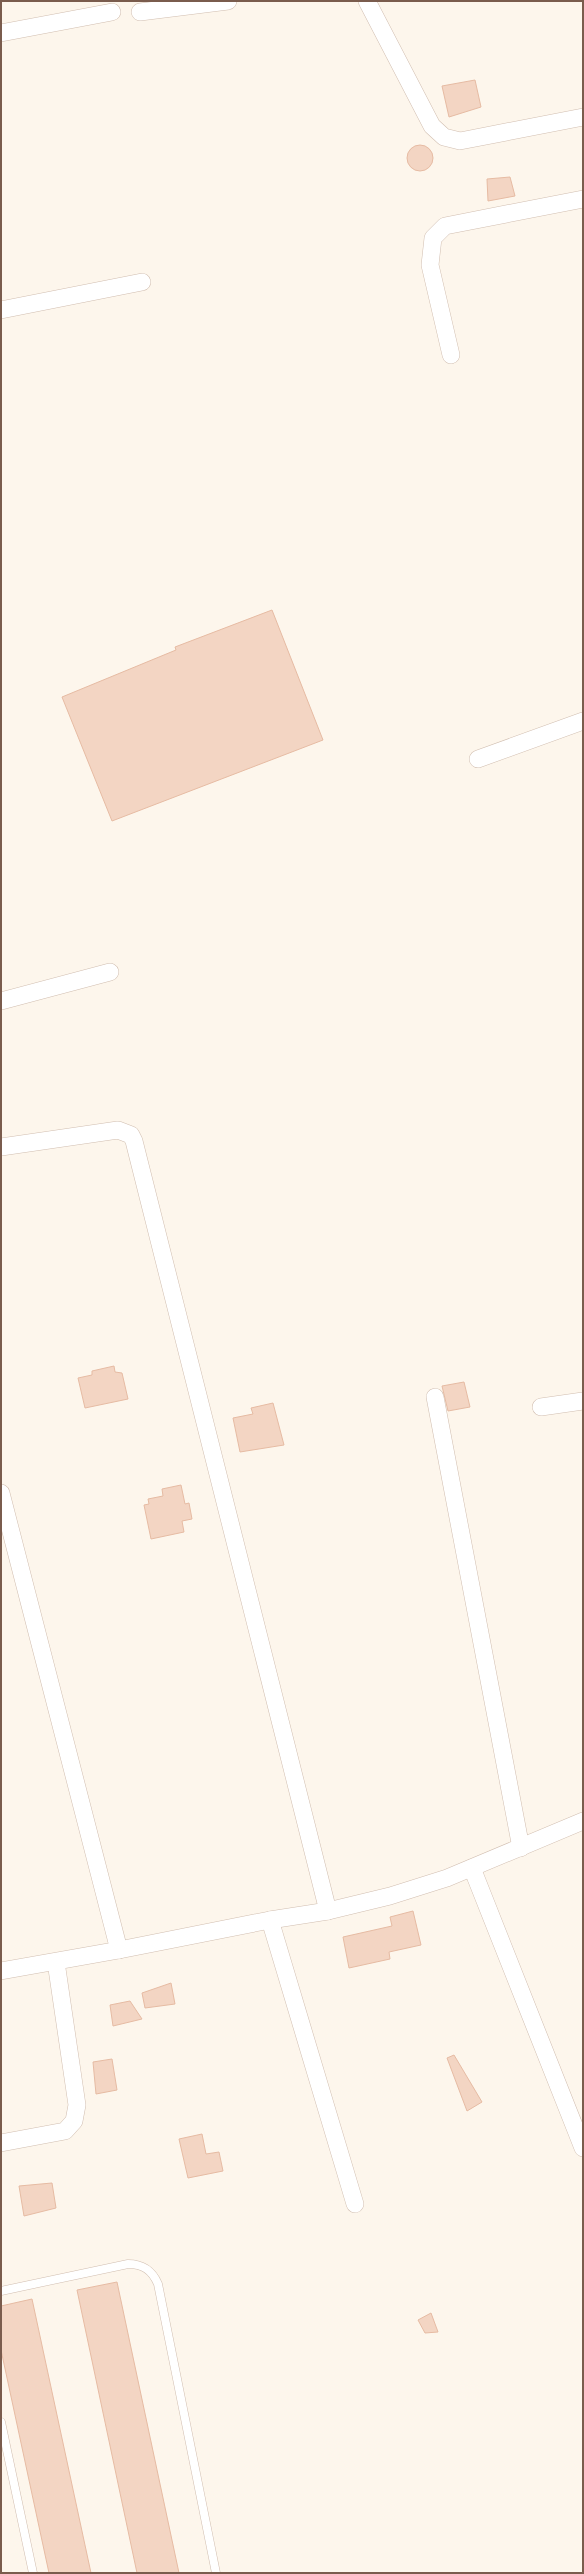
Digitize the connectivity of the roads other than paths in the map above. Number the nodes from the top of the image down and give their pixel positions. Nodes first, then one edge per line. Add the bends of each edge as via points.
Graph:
1 (228, 1) edge
2 (367, 1) edge
3 (112, 12) dead end
4 (140, 12) dead end
5 (1, 33) edge
6 (583, 117) edge
7 (583, 199) edge
8 (142, 282) dead end
9 (1, 310) edge
10 (451, 355) dead end
11 (583, 721) edge
12 (478, 759) dead end
13 (110, 972) dead end
14 (1, 1001) edge
15 (1, 1147) edge
16 (435, 1397) dead end
17 (583, 1401) edge
18 (541, 1407) dead end
19 (1, 1493) edge
20 (583, 1821) edge
21 (521, 1848) junction
22 (472, 1868) junction
23 (328, 1911) junction
24 (270, 1920) junction
25 (119, 1950) junction
26 (56, 1962) junction
27 (1, 1971) edge
28 (1, 2143) edge
29 (583, 2148) edge
30 (355, 2204) dead end
31 (1, 2291) edge
32 (1, 2422) edge
33 (33, 2573) edge
34 (216, 2573) edge

1 - 4 street
2 - 6 street via 432,126 444,137 464,140
3 - 5 street
7 - 10 street via 445,226 433,238 430,265
8 - 9 street
11 - 12 street
13 - 14 street
15 - 23 street via 118,1130 131,1135 134,1141
16 - 21 street
17 - 18 street
19 - 25 street
20 - 21 street
21 - 22 street
22 - 23 street via 390,1896
22 - 29 street
23 - 24 street
24 - 25 street
24 - 30 street
25 - 26 street
26 - 27 street
26 - 28 street via 77,2105 76,2115 65,2132
31 - 34 lane via 128,2264 140,2265 151,2272 158,2284
32 - 33 lane

